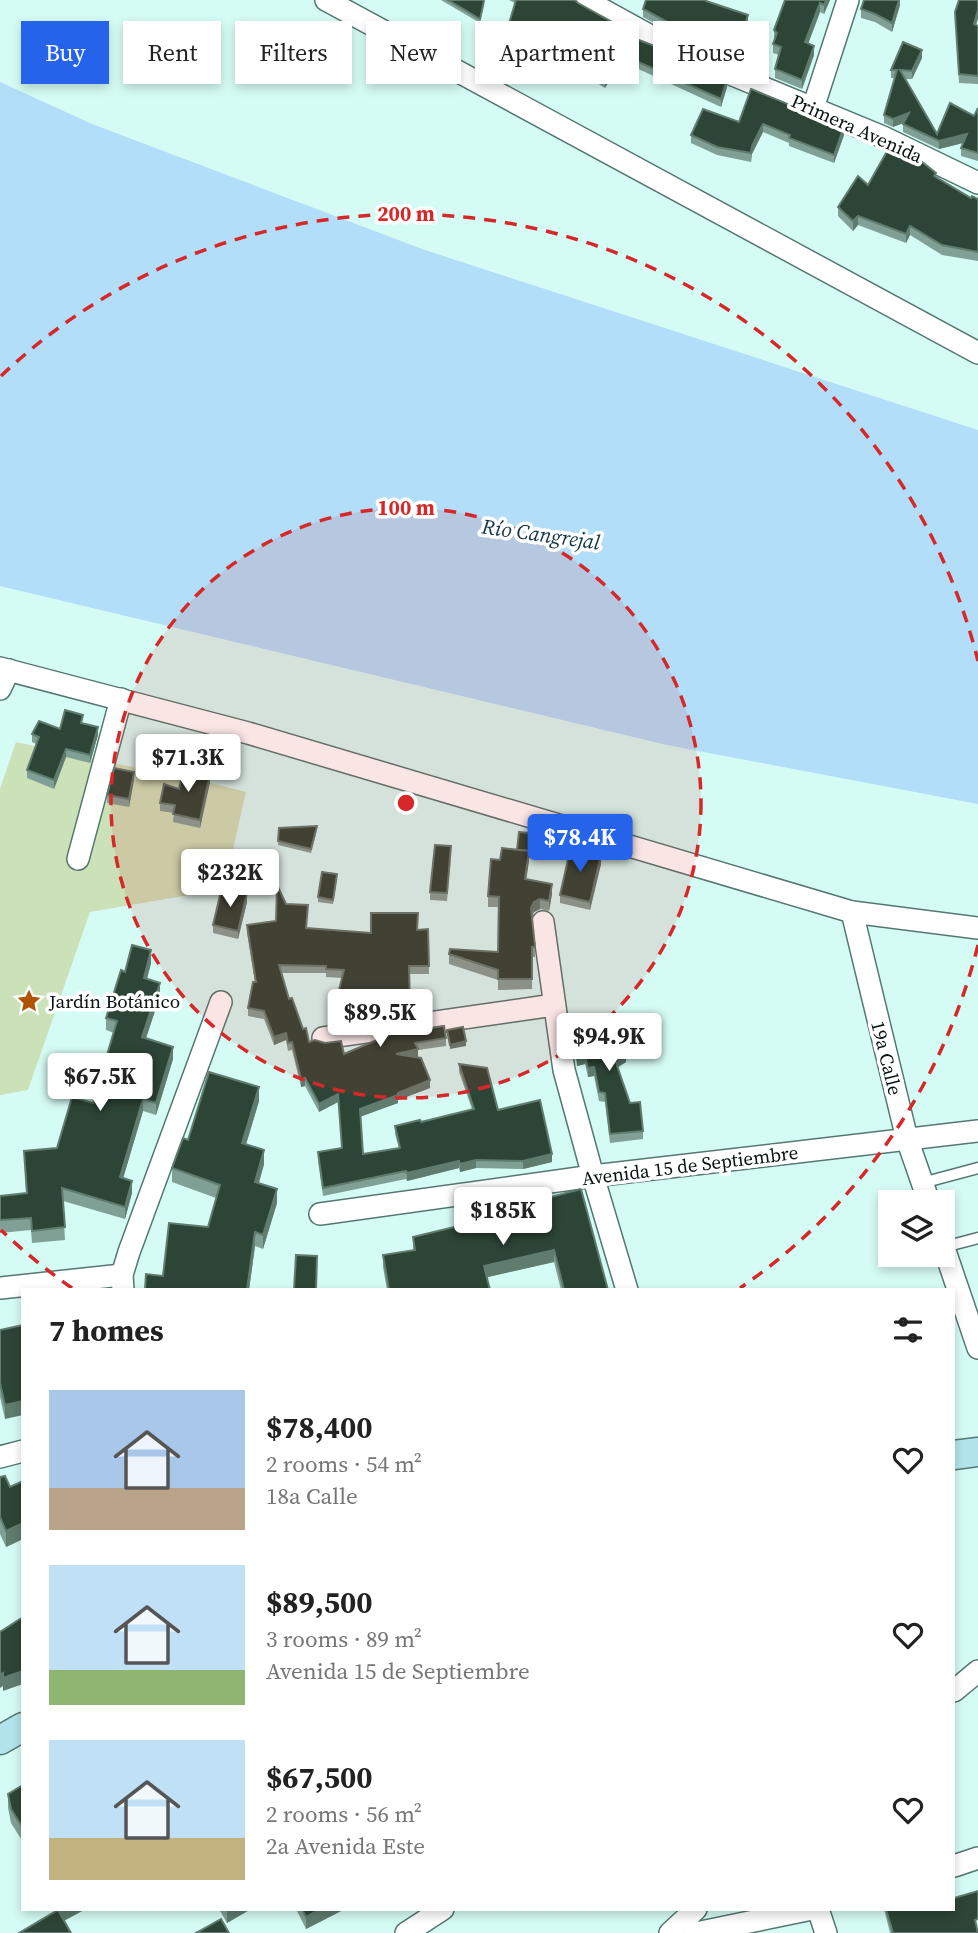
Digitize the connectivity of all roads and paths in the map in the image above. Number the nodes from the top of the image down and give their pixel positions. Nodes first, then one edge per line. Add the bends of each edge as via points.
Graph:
1 (326, 0) edge
2 (585, 0) edge
3 (848, 0) edge
4 (813, 108) junction
5 (978, 183) edge
6 (978, 353) edge
7 (3, 676) edge
8 (121, 699) junction
9 (78, 859) dead end
10 (852, 912) junction
11 (543, 922) dead end
12 (978, 928) edge
13 (220, 1002) dead end
14 (554, 1005) junction
15 (323, 1038) dead end
16 (978, 1131) edge
17 (907, 1139) junction
18 (978, 1168) edge
19 (593, 1176) junction
20 (924, 1190) edge
21 (929, 1190) edge
22 (320, 1214) dead end
23 (978, 1238) edge
24 (955, 1243) edge
25 (950, 1267) edge
26 (122, 1282) edge
27 (0, 1288) edge
28 (626, 1288) edge
29 (978, 1348) edge
30 (21, 1452) edge
31 (978, 1452) edge
32 (955, 1455) edge
33 (0, 1457) edge
34 (978, 1671) edge
35 (955, 1689) edge
36 (21, 1728) edge
37 (0, 1740) edge
38 (978, 1858) edge
39 (955, 1866) edge
40 (440, 1911) edge
41 (694, 1911) edge
42 (802, 1911) edge
43 (819, 1911) edge
44 (406, 1933) edge
45 (670, 1933) edge
46 (695, 1933) edge
47 (825, 1933) edge

1 - 6 street
2 - 4 street, Primera Avenida via 687,57
3 - 4 street
4 - 5 street, Primera Avenida
7 - 8 street
8 - 9 street
8 - 10 street
10 - 12 street
10 - 17 street, 19a Calle
11 - 14 street
13 - 26 street
14 - 15 street
14 - 19 street via 564,1070
16 - 17 street, Avenida 15 de Septiembre
17 - 19 street, Avenida 15 de Septiembre
17 - 20 street, 19a Calle
18 - 21 lane
19 - 22 street, Avenida 15 de Septiembre
19 - 28 street
23 - 24 lane
25 - 29 street
26 - 27 street
30 - 33 street
31 - 32 street
34 - 35 street
36 - 37 street
38 - 39 street
40 - 44 street
41 - 45 street
42 - 46 street
43 - 47 street

